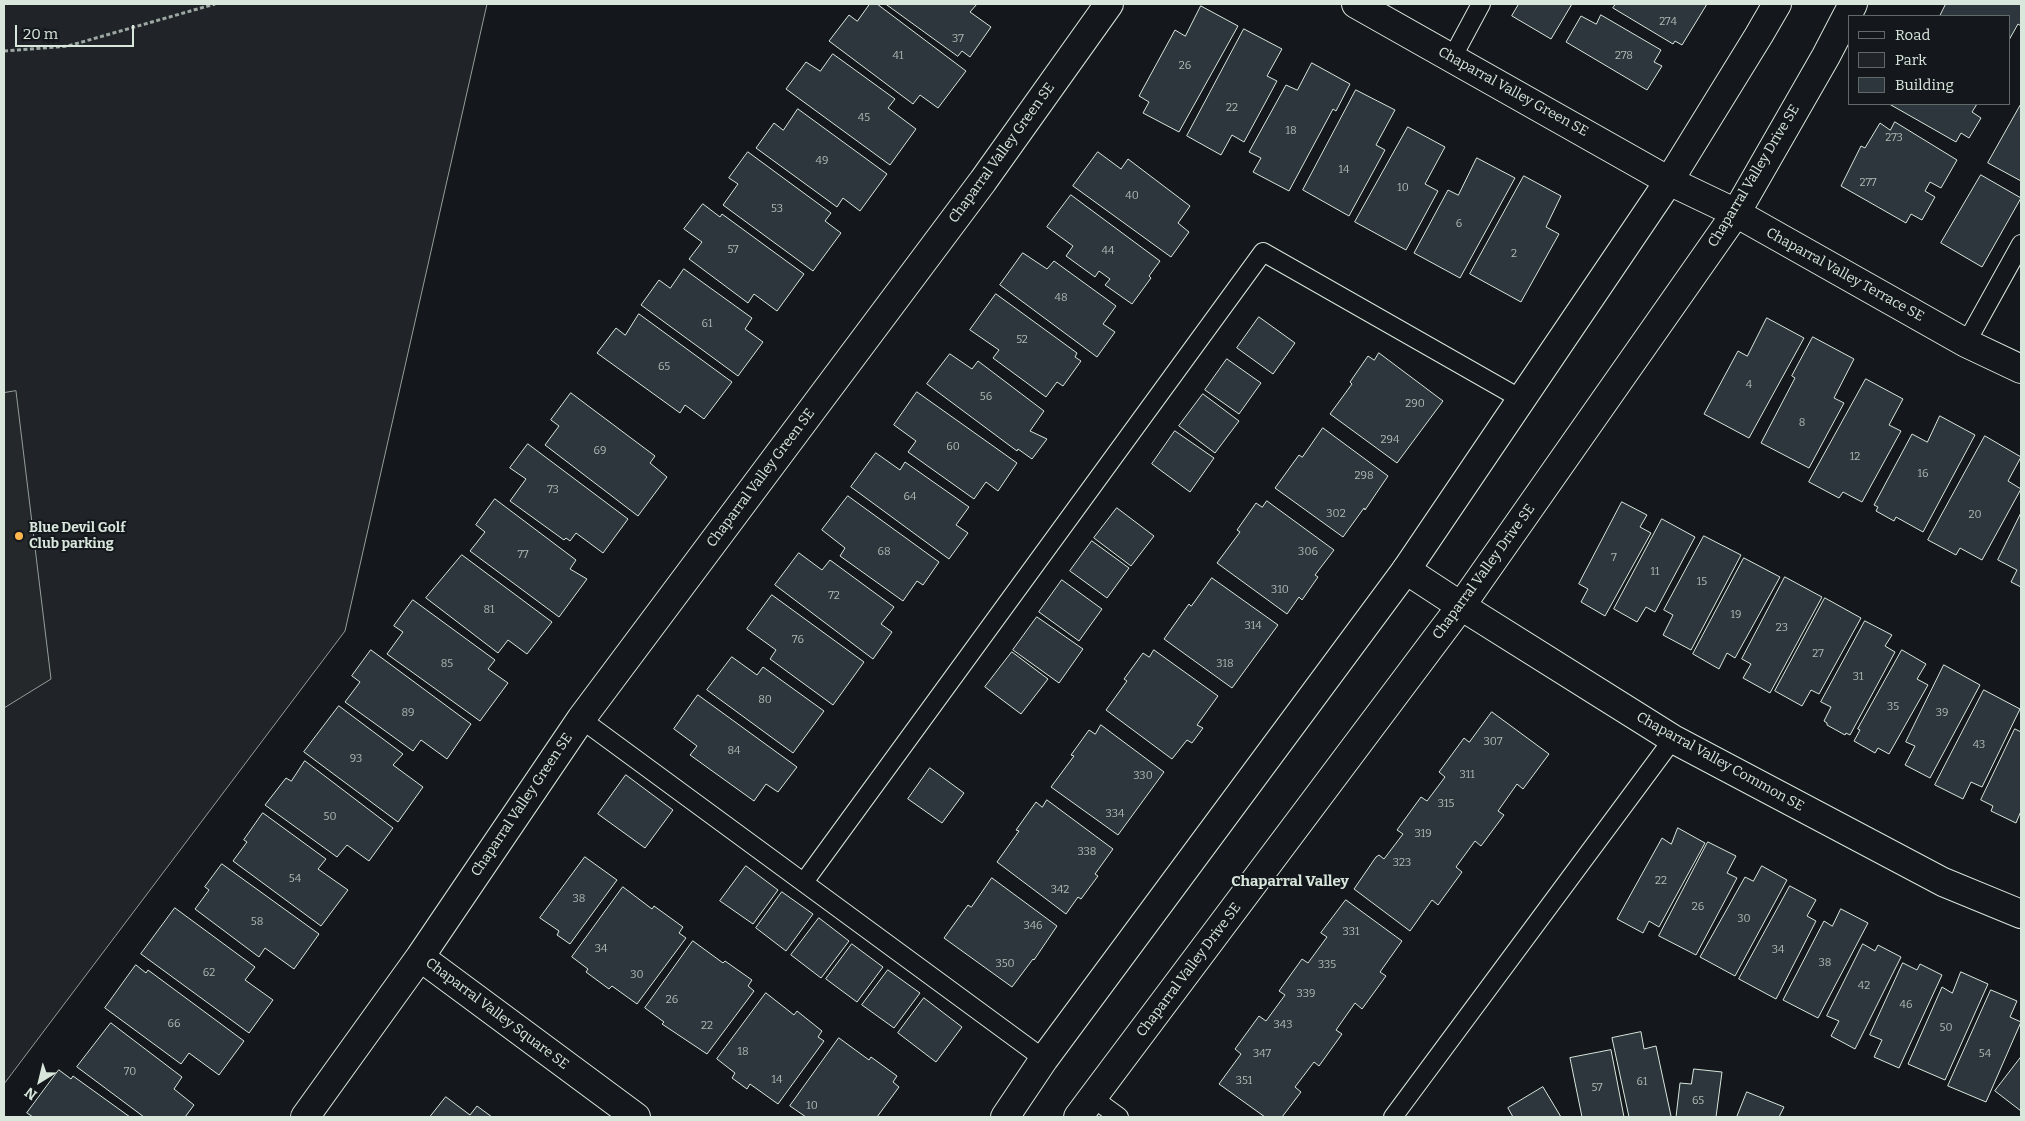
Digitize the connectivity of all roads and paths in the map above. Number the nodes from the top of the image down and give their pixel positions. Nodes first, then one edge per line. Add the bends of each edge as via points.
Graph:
1 (215, 4) edge
2 (1109, 4) edge
3 (1356, 4) edge
4 (1481, 4) edge
5 (1777, 4) edge
6 (1853, 4) edge
7 (4, 52) edge
8 (1452, 58) junction
9 (1669, 181) junction
10 (1736, 212) junction
11 (2021, 244) edge
12 (1966, 343) junction
13 (2021, 369) edge
14 (1521, 399) junction
15 (1406, 570) junction
16 (1461, 606) junction
17 (581, 719) junction
18 (1673, 739) junction
19 (804, 882) junction
20 (2021, 914) edge
21 (420, 957) junction
22 (1044, 1059) junction
23 (1086, 1107) edge
24 (304, 1117) edge
25 (636, 1117) edge
26 (1005, 1117) edge
27 (1119, 1117) edge
28 (1393, 1117) edge

1 - 7 path via 68,46
2 - 17 street, Chaparral Valley Green SE via 978,188
3 - 8 street, Chaparral Valley Green SE
4 - 8 lane
5 - 9 street
6 - 10 street, Chaparral Valley Drive SE
8 - 9 street, Chaparral Valley Green SE
9 - 10 street, Chaparral Valley Terrace SE
9 - 14 street
10 - 12 street, Chaparral Valley Terrace SE
10 - 16 street, Chaparral Valley Drive SE
11 - 12 lane
12 - 13 street, Chaparral Valley Terrace SE
14 - 15 street
14 - 19 lane via 1264,252
15 - 16 street, Chaparral Valley Common SE
15 - 22 street
16 - 18 street, Chaparral Valley Common SE
16 - 23 street, Chaparral Valley Drive SE
17 - 19 lane
17 - 21 street, Chaparral Valley Green SE
18 - 20 street, Chaparral Valley Common SE via 1943,882
18 - 28 lane
19 - 22 lane
21 - 24 street, Chaparral Valley Square SE
21 - 25 street, Chaparral Valley Square SE
22 - 26 street
23 - 27 lane

